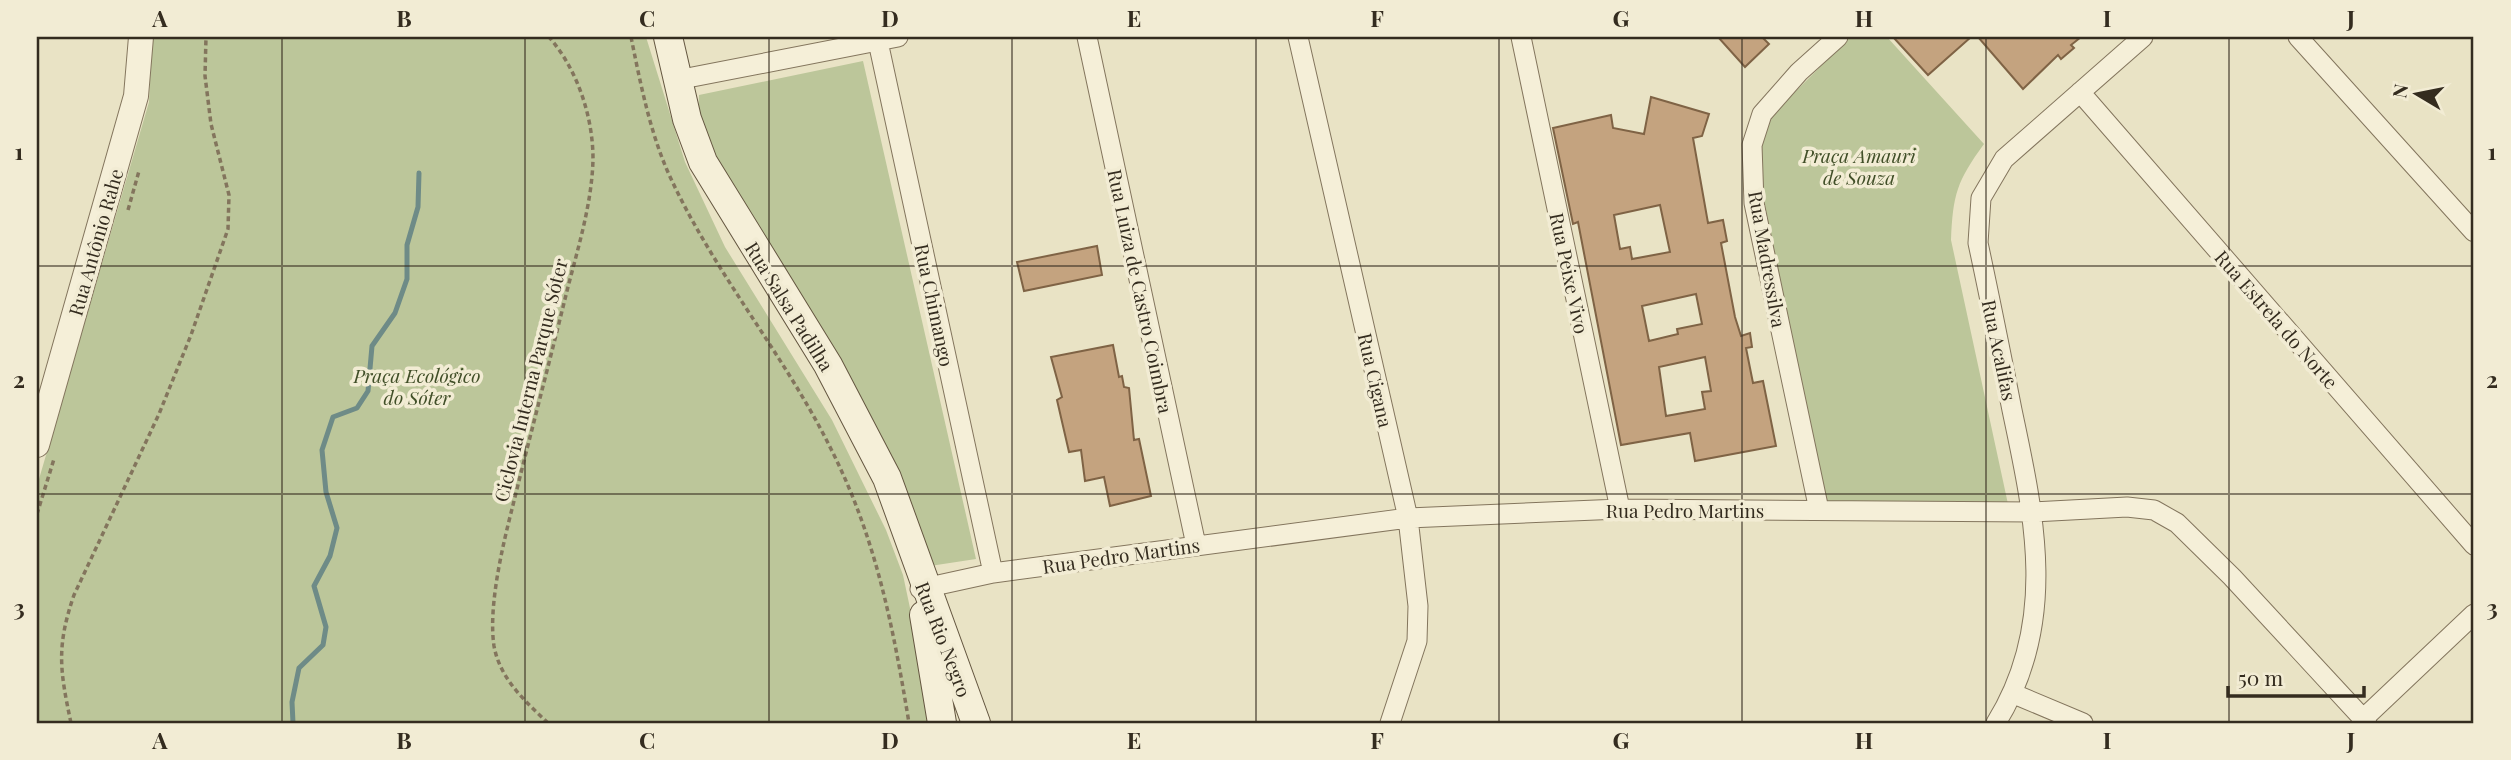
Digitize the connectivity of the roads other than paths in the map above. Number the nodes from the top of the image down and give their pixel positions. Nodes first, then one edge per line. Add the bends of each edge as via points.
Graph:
1 (141, 37) edge
2 (668, 37) edge
3 (1087, 37) edge
4 (1298, 37) edge
5 (1838, 37) edge
6 (2143, 37) edge
7 (2298, 37) edge
8 (885, 38) edge
9 (1524, 39) edge
10 (677, 80) junction
11 (2080, 92) junction
12 (2474, 232) edge
13 (37, 445) edge
14 (1620, 509) junction
15 (1819, 510) junction
16 (2033, 512) junction
17 (1408, 518) junction
18 (1196, 545) junction
19 (2474, 545) edge
20 (993, 573) junction
21 (923, 583) junction
22 (2474, 614) edge
23 (2014, 694) junction
24 (2365, 721) edge
25 (942, 723) edge
26 (976, 723) edge
27 (1390, 723) edge
28 (1996, 723) edge
29 (2083, 723) edge

1 - 13 street, Rua Antônio Rahe via 136,96
2 - 10 main road, Rua Salsa Padilha
3 - 18 street, Rua Luiza de Castro Coimbra
4 - 17 street, Rua Cigana
5 - 15 street, Rua Madressilva via 1762,114 1752,145 1755,203
6 - 11 street, Rua Acalifas
7 - 12 street
8 - 10 street
8 - 20 street, Rua Chimango
9 - 14 street, Rua Peixe Vivo
10 - 21 main road, Rua Salsa Padilha via 703,162 860,421 903,516
11 - 16 street, Rua Acalifas via 2004,159 1981,198 1978,243
11 - 19 street, Rua Estrela do Norte
14 - 15 street, Rua Pedro Martins
14 - 17 street, Rua Pedro Martins
15 - 16 street, Rua Pedro Martins
16 - 23 street, Rua Acalifas via 2034,612 2027,658
16 - 24 street, Rua Pedro Martins via 2127,507 2154,510 2177,523
17 - 18 street, Rua Pedro Martins
17 - 27 street, Rua Cigana via 1418,606 1417,641
18 - 20 street, Rua Pedro Martins
20 - 21 street, Rua Pedro Martins
21 - 25 main road, Rua Rio Negro
21 - 26 main road, Rua Rio Negro
22 - 24 street
23 - 28 street, Rua Acalifas
23 - 29 street

